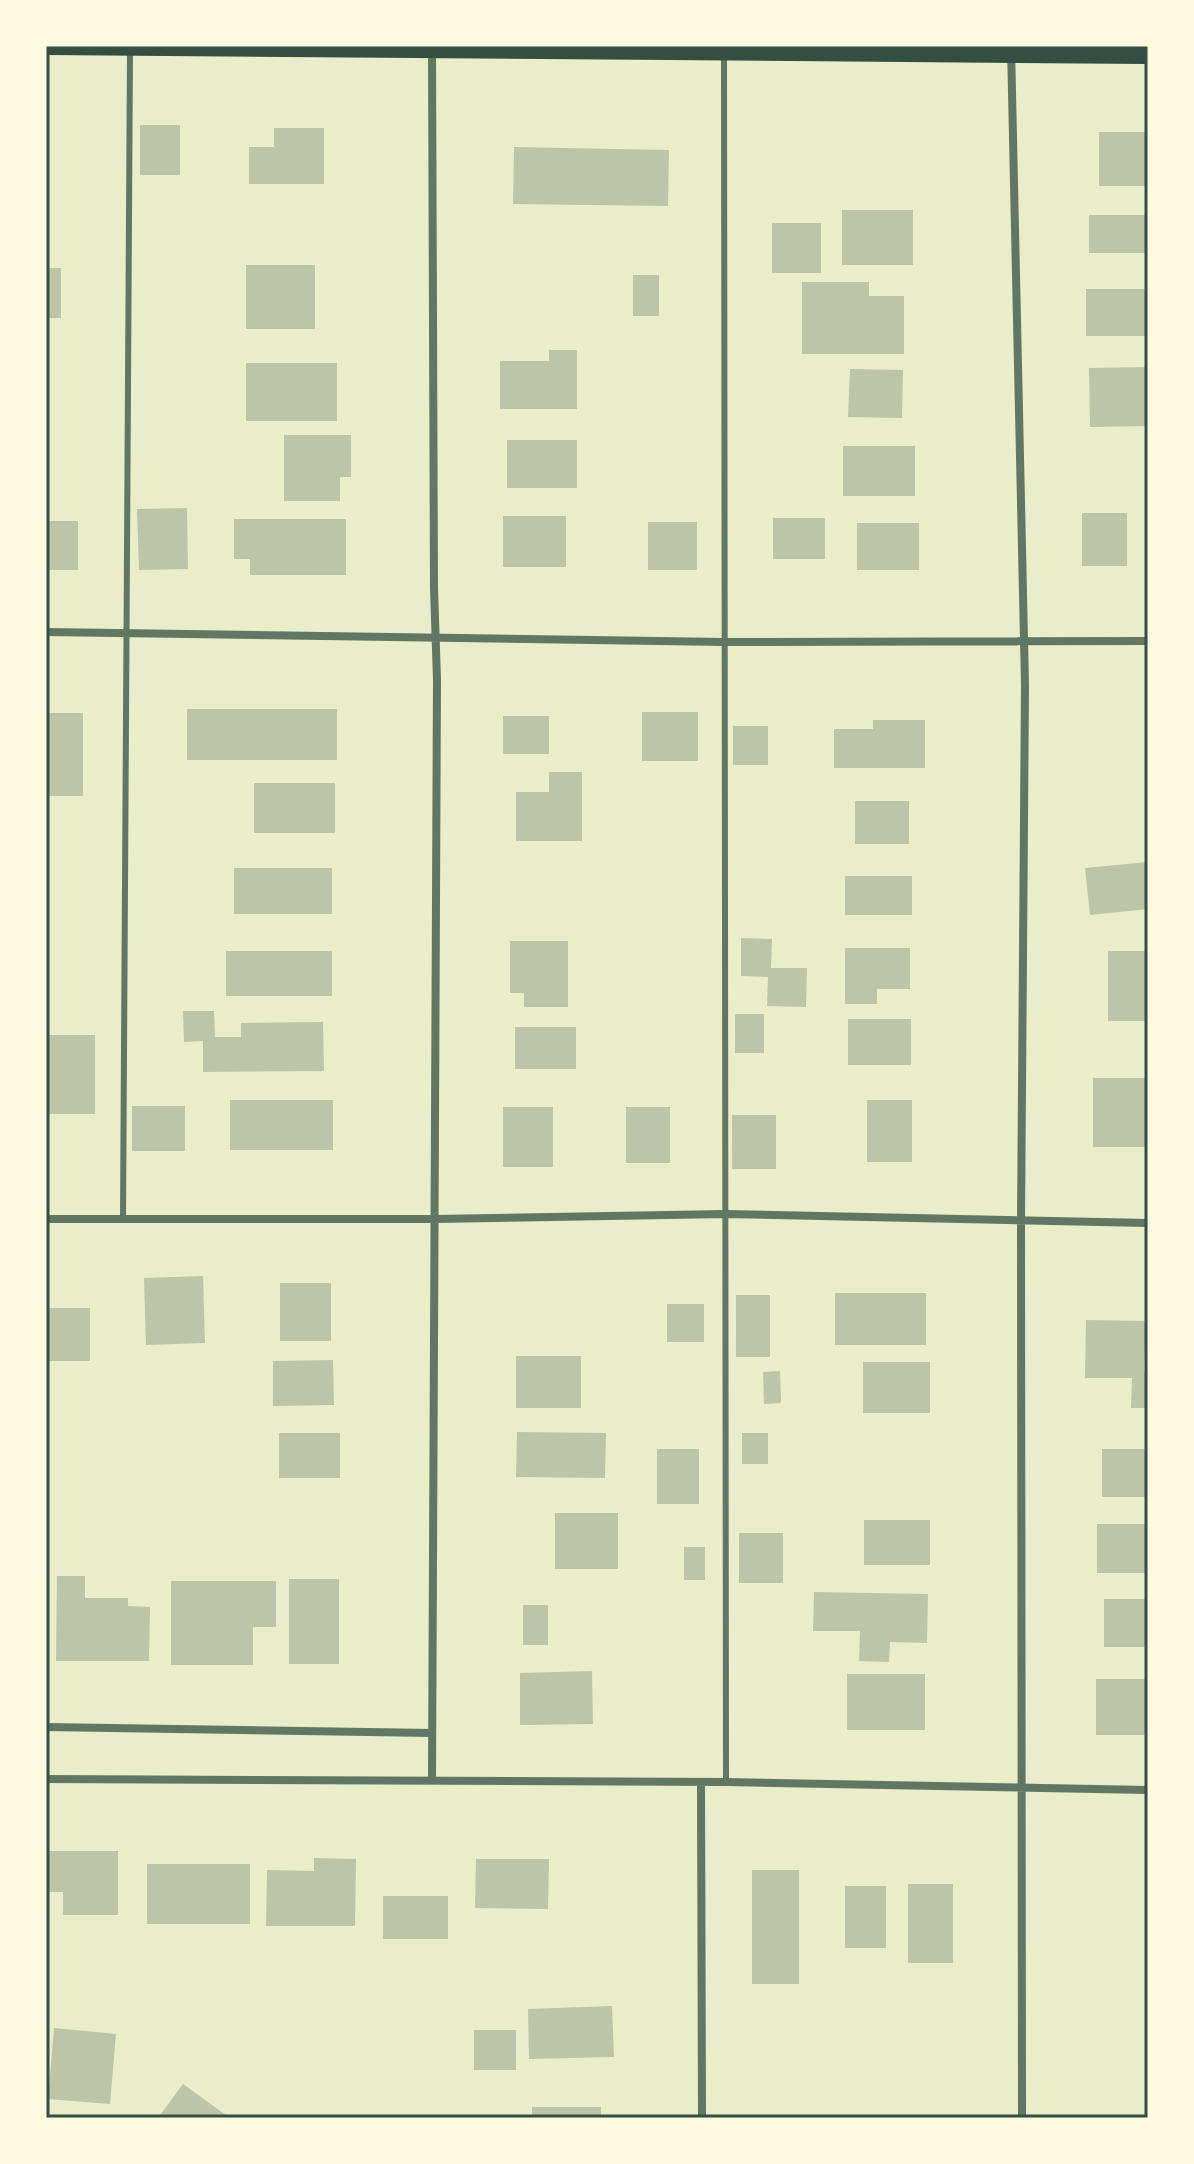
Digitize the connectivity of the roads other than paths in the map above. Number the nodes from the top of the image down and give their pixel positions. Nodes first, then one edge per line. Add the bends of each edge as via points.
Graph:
1 (46, 47) edge
2 (130, 47) edge
3 (432, 48) edge
4 (724, 49) edge
5 (1011, 50) edge
6 (1148, 56) edge
7 (46, 632) edge
8 (128, 634) junction
9 (434, 636) junction
10 (1023, 640) junction
11 (1148, 641) edge
12 (725, 642) junction
13 (725, 1214) junction
14 (46, 1219) edge
15 (123, 1219) junction
16 (434, 1219) junction
17 (1021, 1222) junction
18 (1148, 1223) edge
19 (46, 1727) edge
20 (432, 1733) junction
21 (46, 1779) edge
22 (432, 1780) junction
23 (701, 1782) junction
24 (726, 1782) junction
25 (1021, 1790) junction
26 (1148, 1790) edge
27 (702, 2118) edge
28 (1022, 2118) edge

1 - 2 main road
2 - 3 main road
2 - 8 lane
3 - 4 main road
3 - 9 street
4 - 5 main road
4 - 12 lane
5 - 6 main road
5 - 10 street
7 - 8 street
8 - 9 street
8 - 15 lane
9 - 12 street
9 - 16 street
10 - 11 street
10 - 12 street
10 - 17 street
12 - 13 lane
13 - 16 street
13 - 17 street
13 - 24 lane
14 - 15 street
15 - 16 street
16 - 20 street
17 - 18 street
17 - 25 street
19 - 20 street
20 - 22 street
21 - 22 street
22 - 23 street
23 - 24 street
23 - 27 street
24 - 25 street
25 - 26 street
25 - 28 street

